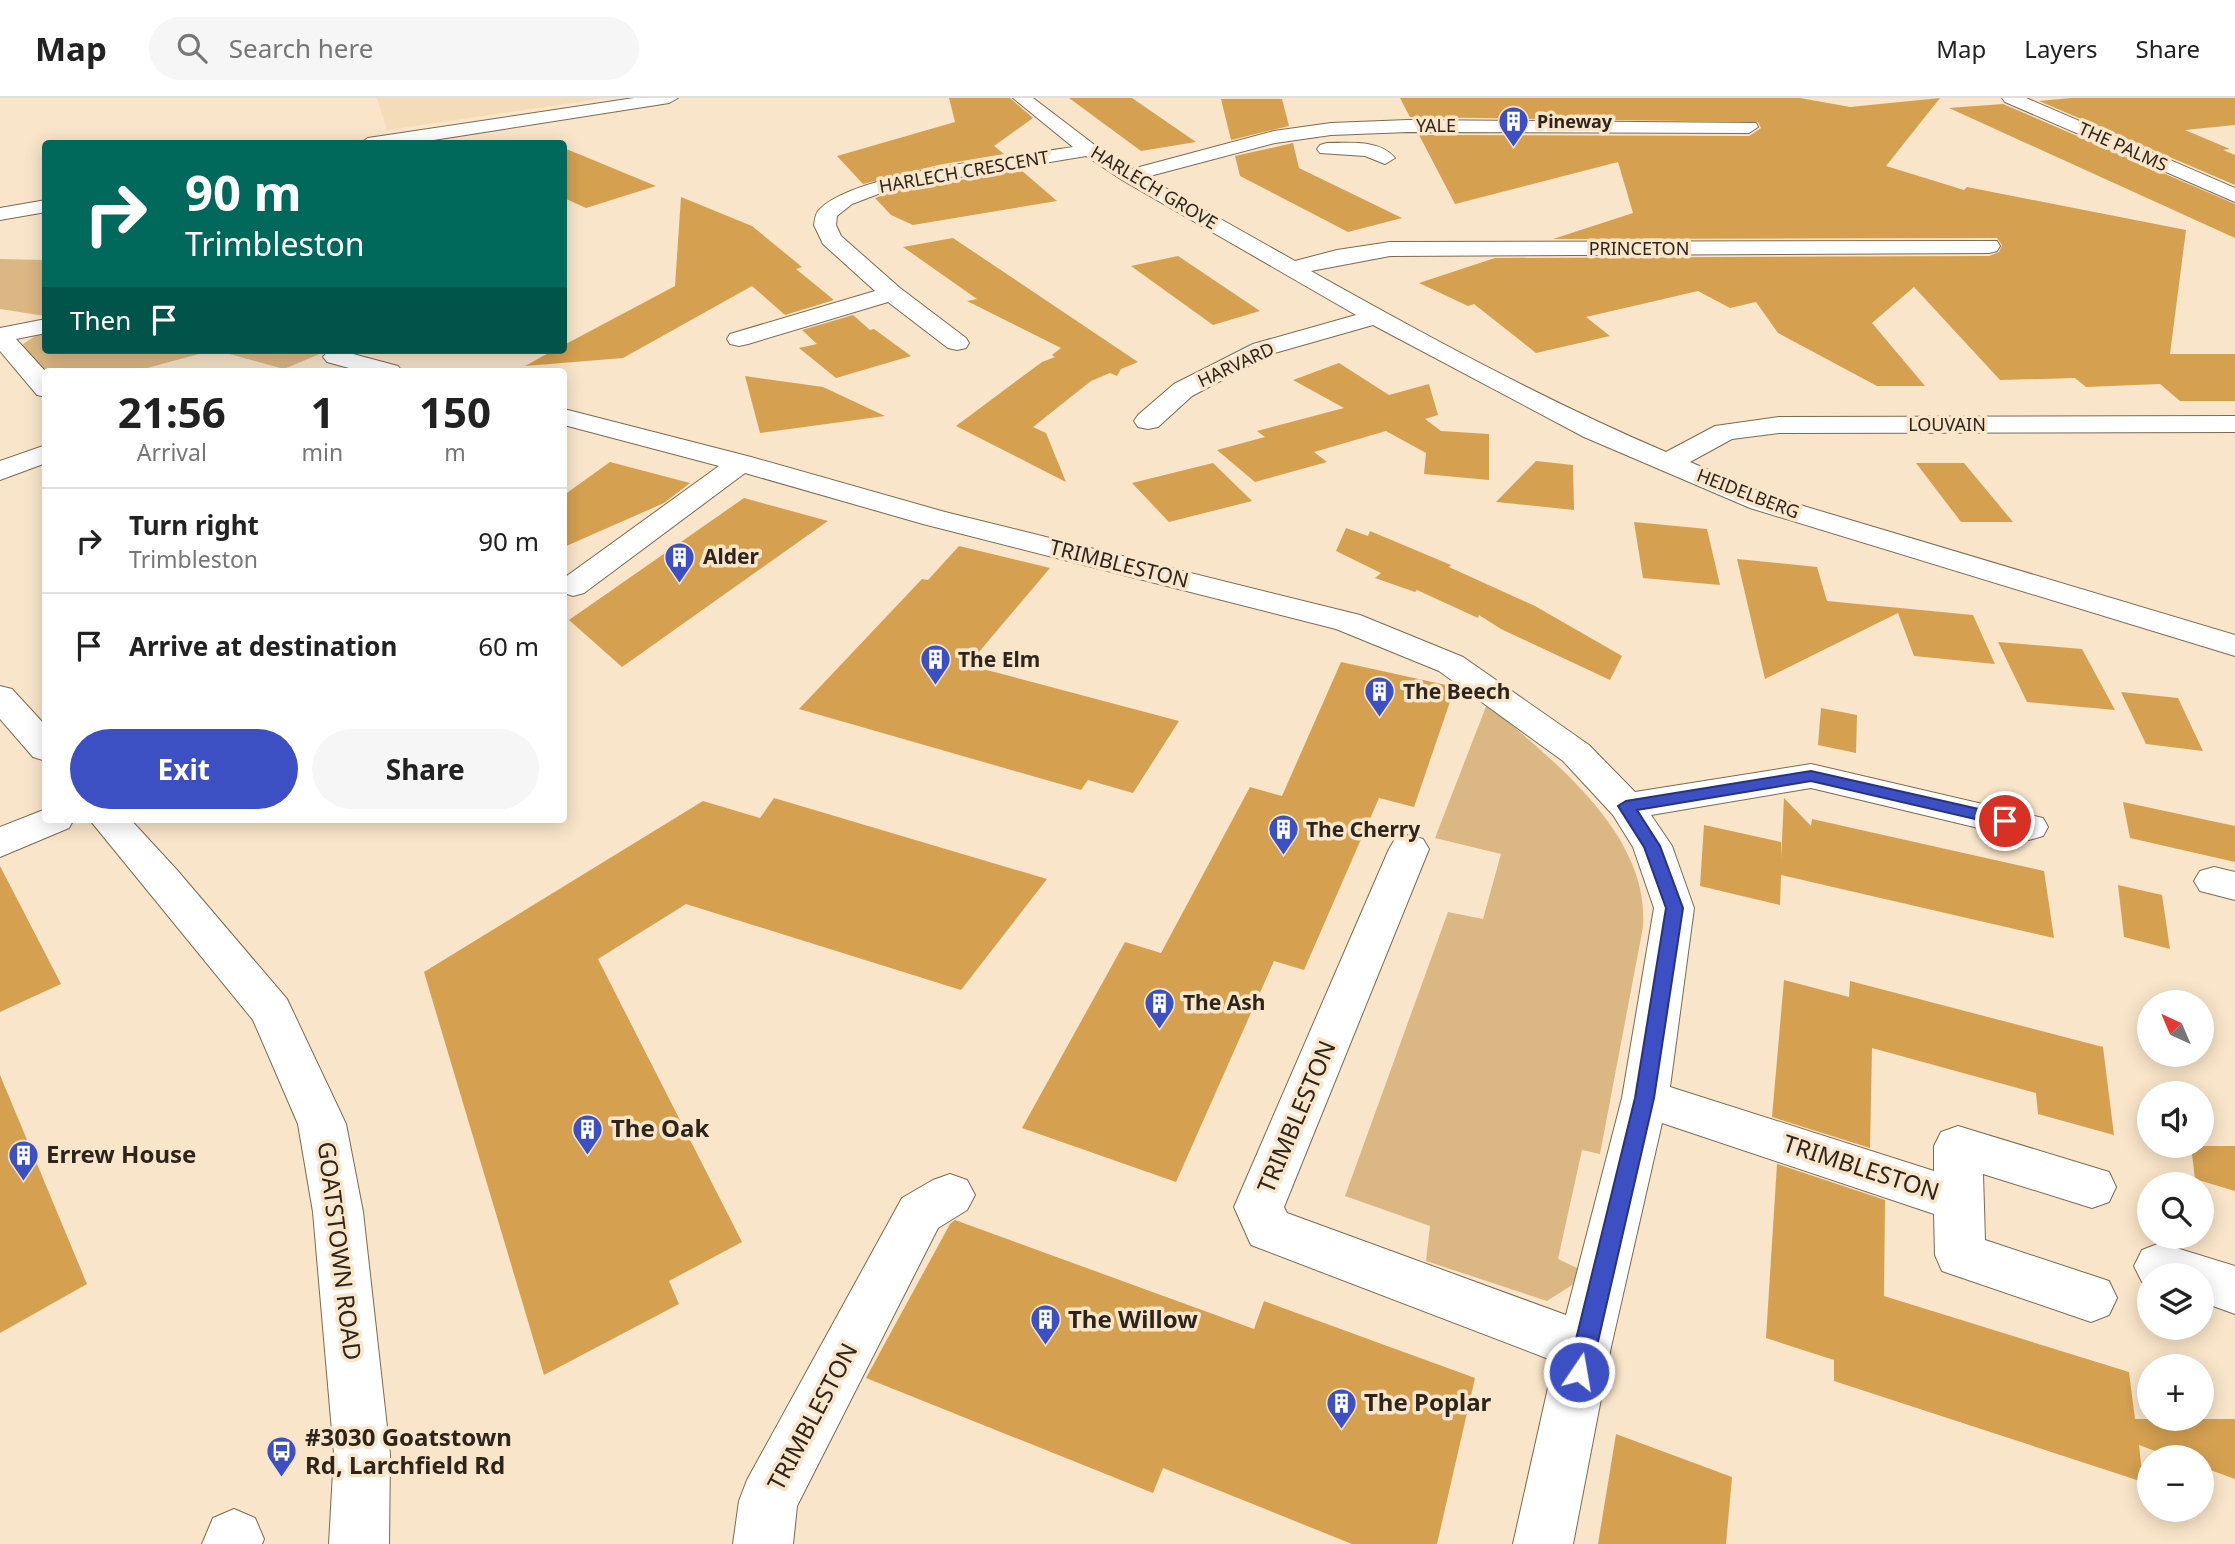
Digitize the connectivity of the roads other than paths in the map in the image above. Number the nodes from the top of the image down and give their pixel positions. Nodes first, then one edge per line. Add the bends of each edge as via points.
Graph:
1 (669, 98) edge
2 (1022, 98) edge
3 (2011, 98) edge
4 (1749, 127) dead end
5 (1274, 137) junction
6 (394, 140) edge
7 (1089, 150) junction
8 (1385, 158) dead end
9 (1129, 176) junction
10 (2235, 196) edge
11 (42, 206) edge
12 (0, 214) edge
13 (1989, 246) dead end
14 (1291, 269) junction
15 (892, 293) junction
16 (1376, 317) junction
17 (42, 327) edge
18 (0, 335) edge
19 (739, 340) dead end
20 (957, 343) dead end
21 (336, 357) dead end
22 (378, 368) edge
23 (42, 384) edge
24 (567, 418) edge
25 (1148, 421) dead end
26 (2235, 424) edge
27 (42, 455) edge
28 (1668, 462) junction
29 (741, 463) junction
30 (0, 471) edge
31 (573, 586) dead end
32 (2235, 646) edge
33 (0, 697) edge
34 (42, 744) edge
35 (1626, 806) junction
36 (46, 823) edge
37 (112, 823) edge
38 (2029, 827) dead end
39 (0, 843) edge
40 (1409, 849) dead end
41 (1645, 1098) junction
42 (2092, 1187) dead end
43 (950, 1195) dead end
44 (1957, 1200) junction
45 (2214, 1283) edge
46 (2235, 1290) edge
47 (2091, 1298) dead end
48 (1584, 1347) junction
49 (359, 1544) edge
50 (763, 1544) edge
51 (1543, 1544) edge

1 - 6 street
2 - 7 street, HARLECH GROVE
3 - 10 street, THE PALMS
4 - 5 street, YALE via 1408,126
5 - 8 street via 1308,149 1361,149
5 - 9 street, YALE
7 - 9 street, HARLECH GROVE
7 - 15 street, HARLECH CRESCENT via 890,183 845,200 827,214 825,225 831,239
9 - 14 street, HARLECH GROVE
11 - 12 street
13 - 14 street, PRINCETON via 1390,249
14 - 16 street, HEIDELBERG
15 - 19 street
15 - 20 street, HARLECH CRESCENT
16 - 25 street, HARVARD via 1262,349 1182,390
16 - 28 street, HEIDELBERG via 1594,431
17 - 18 street
18 - 23 street
21 - 22 street
24 - 29 street, TRIMBLESTON
26 - 28 street, LOUVAIN via 1779,425 1725,432
27 - 30 street
28 - 32 street, HEIDELBERG via 1760,502
29 - 31 street
29 - 35 street, TRIMBLESTON via 934,518 1348,622 1451,664 1576,753
33 - 34 street
35 - 38 street via 1811,776
35 - 41 street, TRIMBLESTON via 1652,846 1674,908
36 - 39 street
37 - 49 street, GOATSTOWN ROAD via 271,1011 322,1124 338,1212 362,1454
40 - 48 street, TRIMBLESTON via 1259,1207 1269,1229
41 - 44 street, TRIMBLESTON
41 - 48 street, TRIMBLESTON
42 - 44 street, TRIMBLESTON via 1958,1146
43 - 50 street, TRIMBLESTON via 920,1213 768,1501
44 - 47 street, TRIMBLESTON via 1960,1255
45 - 46 street
48 - 51 street, TRIMBLESTON

